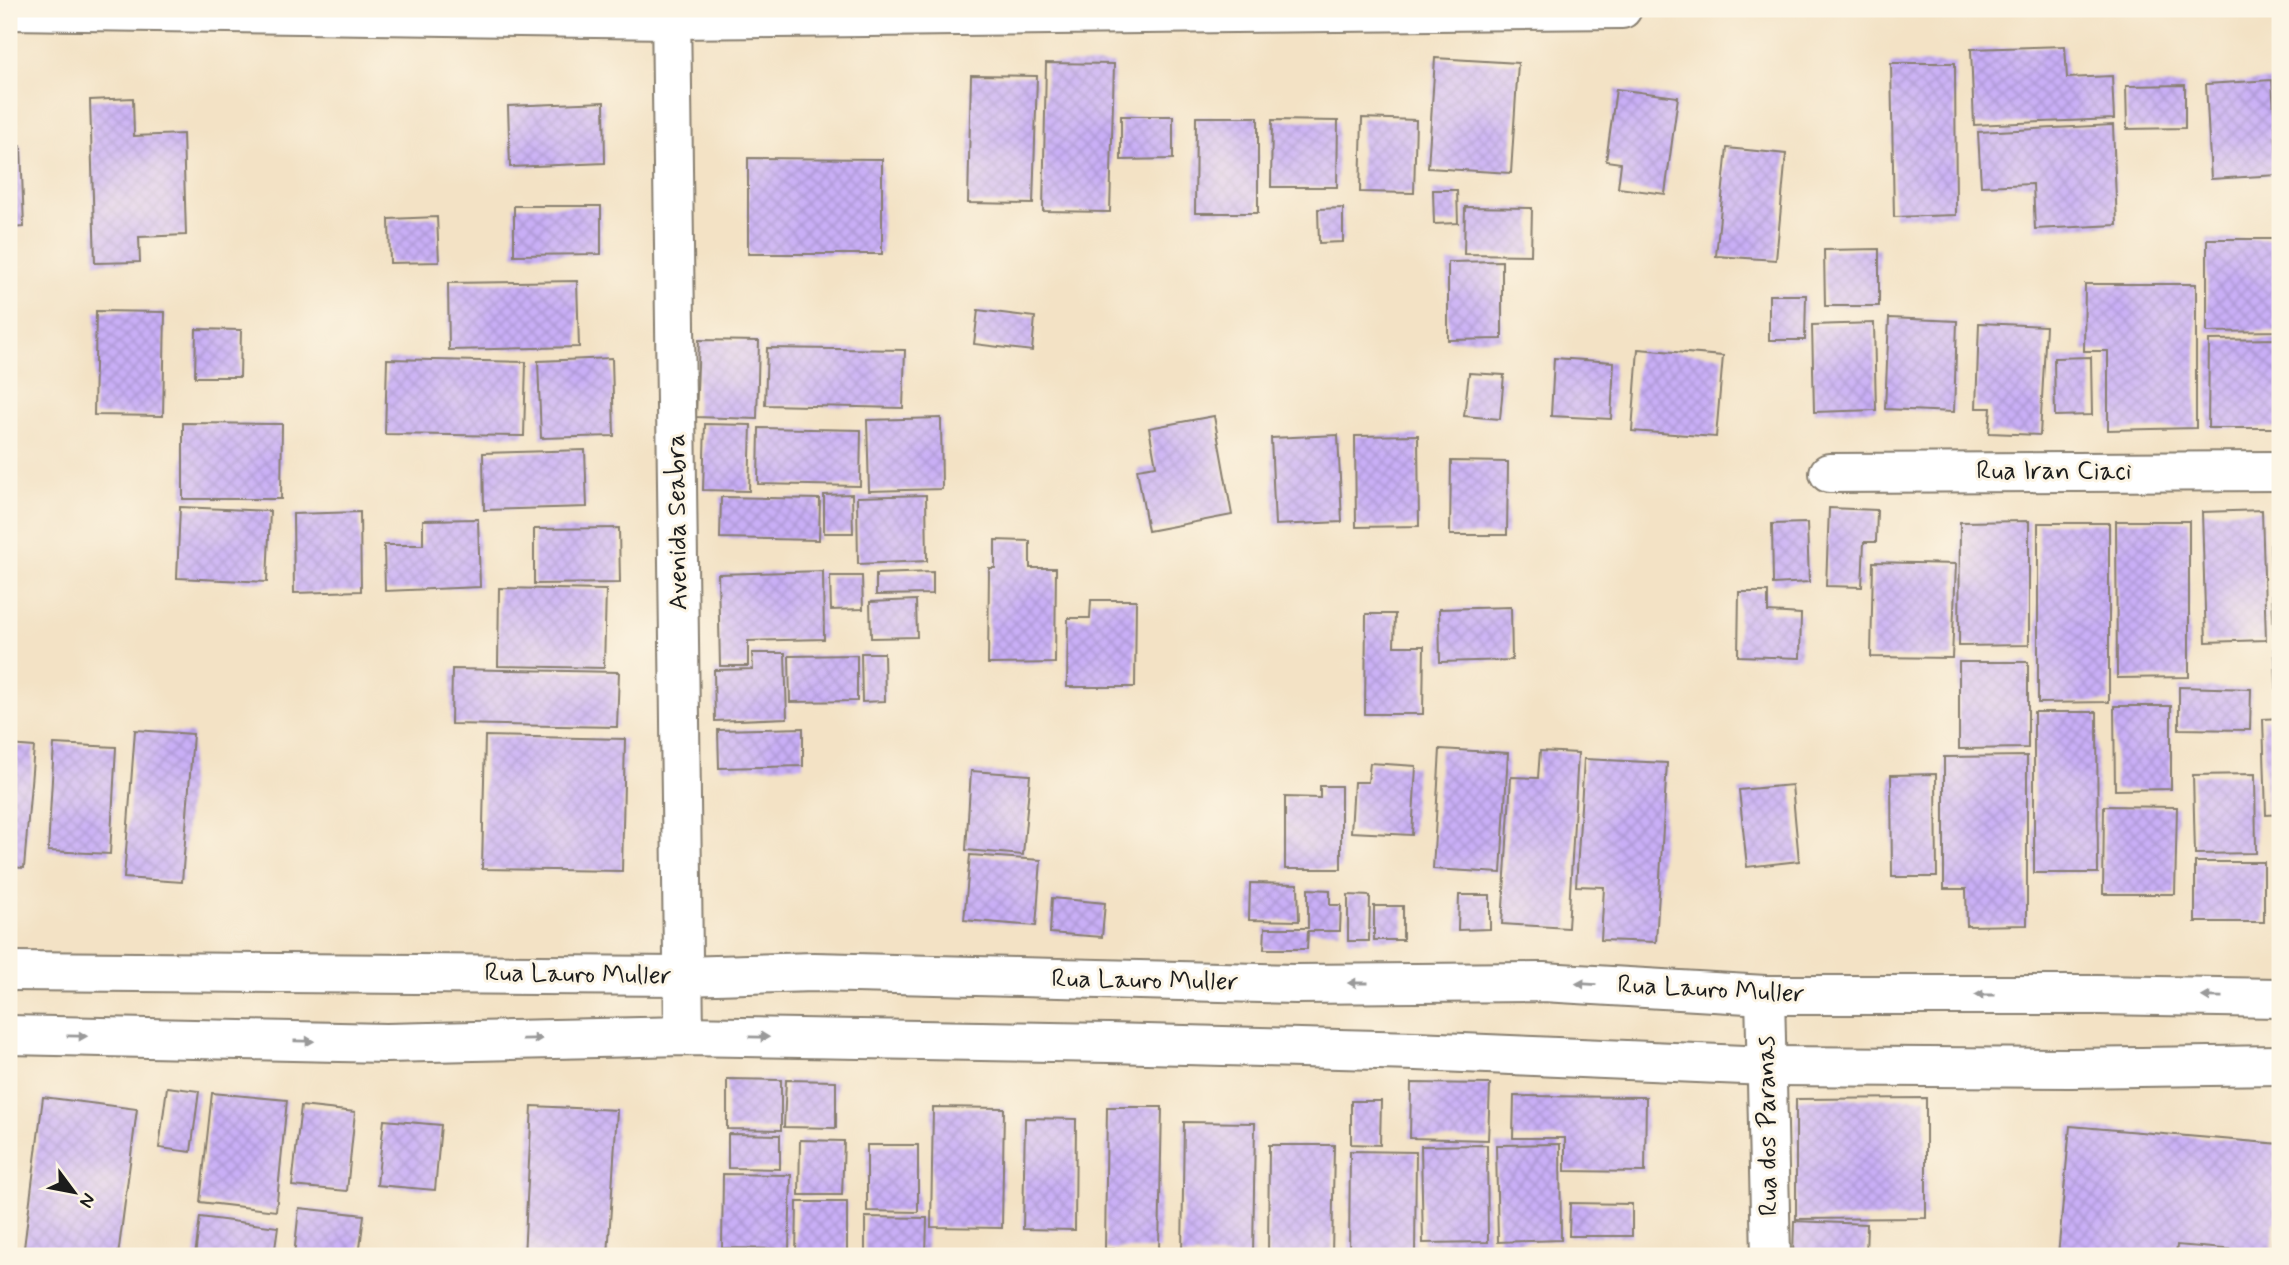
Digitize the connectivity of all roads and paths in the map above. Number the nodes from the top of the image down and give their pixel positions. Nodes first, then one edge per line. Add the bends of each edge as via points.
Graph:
1 (1622, 9) edge
2 (9, 10) edge
3 (671, 14) edge
4 (2280, 471) edge
5 (1829, 473) dead end
6 (9, 971) edge
7 (684, 976) junction
8 (1765, 995) junction
9 (2280, 998) edge
10 (9, 1035) edge
11 (684, 1036) junction
12 (2280, 1065) edge
13 (1767, 1066) junction
14 (1771, 1256) edge

1 - 3 street
2 - 3 street
3 - 7 street, Avenida Seabra
4 - 5 street, Rua Iran Ciaci
6 - 7 street, Rua Lauro Muller
8 -> 7 street, Rua Lauro Muller via 1543,982 1282,984 814,972
7 - 11 street, Avenida Seabra
9 -> 8 street, Rua Lauro Muller
8 - 13 street, Rua dos Paranas
10 -> 11 street via 386,1043
11 -> 13 street via 1416,1051
12 - 13 street
13 - 14 street, Rua dos Paranas

